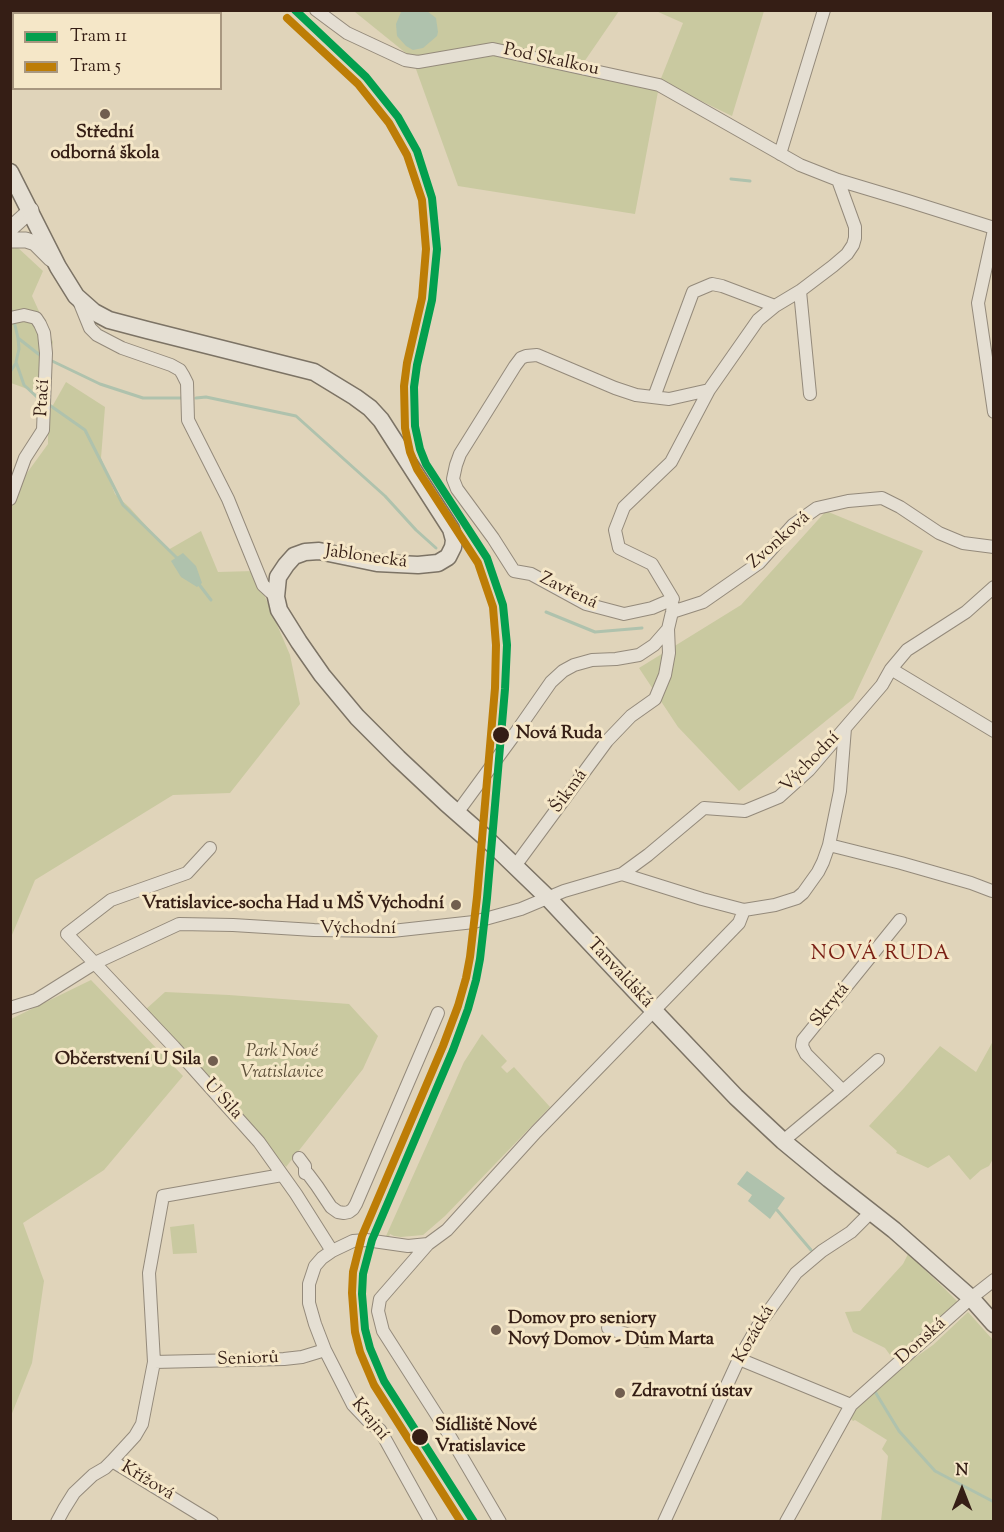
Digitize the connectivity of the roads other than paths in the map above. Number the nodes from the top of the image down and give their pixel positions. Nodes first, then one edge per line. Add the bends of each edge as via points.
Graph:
1 (316, 10) edge
2 (824, 10) edge
3 (780, 154) junction
4 (10, 172) edge
5 (838, 180) junction
6 (30, 210) junction
7 (10, 211) edge
8 (10, 229) edge
9 (993, 229) edge
10 (10, 240) edge
11 (58, 267) junction
12 (800, 291) junction
13 (79, 301) junction
14 (775, 306) junction
15 (10, 318) edge
16 (709, 390) junction
17 (810, 394) dead end
18 (654, 397) junction
19 (993, 412) edge
20 (10, 499) edge
21 (993, 547) edge
22 (993, 587) edge
23 (276, 597) junction
24 (673, 599) junction
25 (672, 612) junction
26 (668, 629) junction
27 (891, 669) junction
28 (845, 728) junction
29 (993, 730) edge
30 (457, 813) junction
31 (829, 845) junction
32 (210, 848) dead end
33 (515, 866) junction
34 (622, 874) junction
35 (992, 891) edge
36 (549, 898) junction
37 (744, 910) junction
38 (900, 920) dead end
39 (95, 963) junction
40 (10, 1008) edge
41 (653, 1010) junction
42 (438, 1013) dead end
43 (878, 1060) dead end
44 (843, 1091) junction
45 (783, 1141) junction
46 (299, 1158) dead end
47 (305, 1173) junction
48 (285, 1179) junction
49 (871, 1212) junction
50 (428, 1244) junction
51 (332, 1251) junction
52 (993, 1280) edge
53 (971, 1298) junction
54 (993, 1324) edge
55 (608, 1328) dead end
56 (647, 1341) dead end
57 (325, 1350) junction
58 (739, 1359) junction
59 (154, 1362) junction
60 (851, 1405) junction
61 (112, 1461) junction
62 (57, 1521) edge
63 (212, 1521) edge
64 (431, 1521) edge
65 (500, 1521) edge
66 (664, 1521) edge
67 (786, 1521) edge

1 - 3 street, Pod Skalkou via 346,33 405,60 418,62 493,49 659,85
2 - 3 street
3 - 5 street, Pod Skalkou
4 - 6 main road, Jablonecká
5 - 9 street, Pod Skalkou
5 - 12 street via 855,227 853,245
6 - 7 street
6 - 8 street
6 - 11 main road, Jablonecká
9 - 19 street, Pod Skalkou via 978,303
10 - 11 street via 35,243
11 - 13 main road, Jablonecká
12 - 14 street
12 - 17 street
13 - 23 street, Jablonecká via 97,335 180,370 187,383 188,420 228,499 263,585
13 - 23 main road, Jablonecká via 109,320 314,372 331,381 381,420 451,529 451,553 438,563 377,563 319,551 294,556 278,577
14 - 16 street via 758,320
14 - 18 street via 712,284 693,292
15 - 20 street, Ptačí via 36,318 44,333 46,353 42,430
16 - 18 street, Zavřená via 669,399
16 - 24 street via 671,462 624,507 615,531 619,548 652,564
18 - 24 street, Zavřená via 615,388 537,355 521,358 460,454 453,479 514,571 531,574 586,604 624,614
21 - 25 street, Zvonková via 963,543 939,533 882,498 848,501 817,508 793,525 759,563 703,602
22 - 27 street, Východní via 966,612 908,650
23 - 30 main road, Tanvaldská via 279,610 299,642 342,699
24 - 25 street
25 - 26 street
26 - 30 street via 639,655 592,660 563,671 551,682
26 - 33 street, Šikmá via 665,675 655,699 631,716 607,741
27 - 28 street, Východní
27 - 29 street
28 - 31 street, Východní via 840,790
28 - 34 street, Východní via 809,770 779,797 745,811 704,808
30 - 33 main road, Tanvaldská
31 - 35 street
31 - 37 street, Východní via 803,893 775,905
32 - 39 street, U Sila via 188,873 111,900 67,934
33 - 36 main road, Tanvaldská
34 - 36 street, Východní
34 - 37 street, Východní
36 - 39 street, Východní via 481,920 412,930 179,924
36 - 41 main road, Tanvaldská
37 - 41 street via 739,923
38 - 44 street, Skrytá via 803,1040 806,1054
39 - 40 street, Východní via 36,1000
39 - 48 street, U Sila via 225,1102
41 - 45 main road, Tanvaldská
41 - 50 street via 447,1230
42 - 47 street via 357,1204 349,1212 334,1210
43 - 44 street
44 - 45 street
45 - 49 main road, Tanvaldská
46 - 47 street
47 - 48 street
48 - 51 street, U Sila
48 - 59 street via 164,1196 149,1273
49 - 53 main road, Tanvaldská
49 - 58 street, Kozácká via 796,1274
50 - 51 street via 408,1246 366,1240
50 - 65 street via 380,1299 378,1311 383,1331
51 - 57 street via 315,1266 309,1284 309,1303
52 - 53 street, Donská
53 - 54 main road, Tanvaldská
53 - 60 street, Donská
55 - 56 street
57 - 59 street, Seniorů via 284,1359
57 - 64 street, Krajní via 353,1405 380,1430
58 - 60 street
58 - 66 street, Kozácká
59 - 61 street via 142,1424
60 - 67 street, Donská
61 - 62 street via 74,1493
61 - 63 street, Křížová

